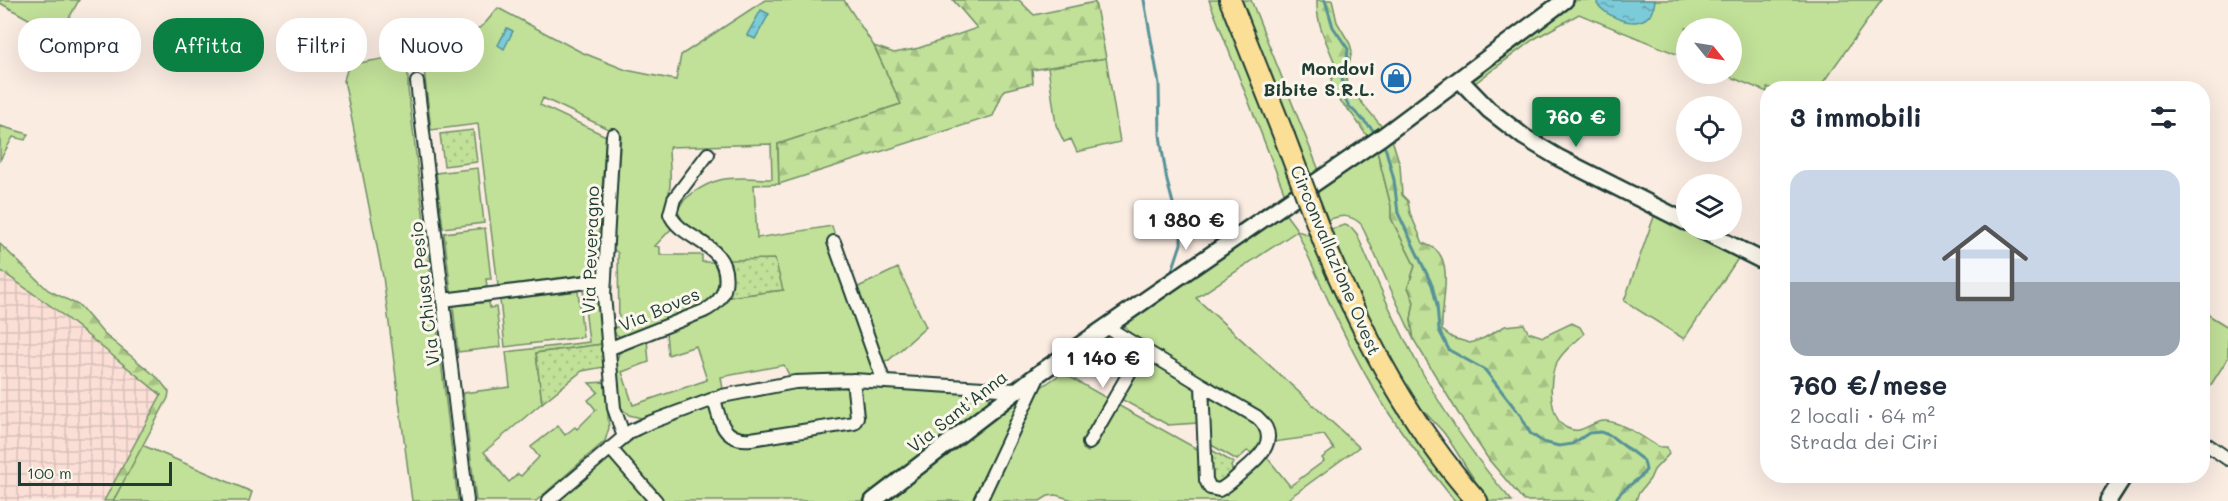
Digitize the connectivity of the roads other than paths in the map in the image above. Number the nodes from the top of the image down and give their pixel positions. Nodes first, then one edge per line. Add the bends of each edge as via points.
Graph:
1 (1230, 0) edge
2 (1565, 0) edge
3 (1460, 80) junction
4 (417, 82) dead end
5 (613, 135) dead end
6 (708, 154) dead end
7 (1676, 217) edge
8 (1721, 240) edge
9 (834, 242) dead end
10 (1760, 260) edge
11 (604, 280) junction
12 (442, 300) junction
13 (1105, 327) junction
14 (608, 349) junction
15 (1143, 349) junction
16 (1041, 372) junction
17 (853, 380) junction
18 (884, 382) junction
19 (1202, 385) junction
20 (1016, 390) junction
21 (714, 398) junction
22 (624, 436) junction
23 (1089, 443) dead end
24 (2210, 447) edge
25 (610, 448) junction
26 (2228, 459) edge
27 (2120, 483) edge
28 (467, 501) edge
29 (548, 501) edge
30 (656, 501) edge
31 (873, 501) edge
32 (980, 501) edge
33 (1477, 501) edge
34 (2108, 501) edge

1 - 33 highway, Circonvallazione Ovest, bridge via 1352,308 1397,394
2 - 3 street, Via Sant'Anna
3 - 7 street via 1489,110 1524,137
3 - 13 street, Via Sant'Anna
4 - 12 street, Via Chiusa Pesio
5 - 11 street, Via Peveragno
6 - 14 street, Via Boves via 670,211 675,222 711,248 718,258 725,279 721,297 704,311
8 - 10 street
9 - 18 street
11 - 12 street
11 - 14 street, Via Peveragno
12 - 28 street, Via Chiusa Pesio
13 - 15 street
13 - 16 street, Via Sant'Anna
14 - 22 street, Via Peveragno via 614,408
15 - 19 street
15 - 23 street
16 - 20 street, Via Sant'Anna
16 - 32 street
17 - 18 street
17 - 21 street via 795,382
17 - 21 street via 857,417 854,423 751,438 738,438 722,427
18 - 20 street
19 - 19 street via 1206,480 1210,488 1219,490 1262,454 1267,436 1257,417
20 - 31 street, Via Sant'Anna
21 - 22 street
22 - 25 street
24 - 26 street
25 - 29 street
25 - 30 street
27 - 34 street

